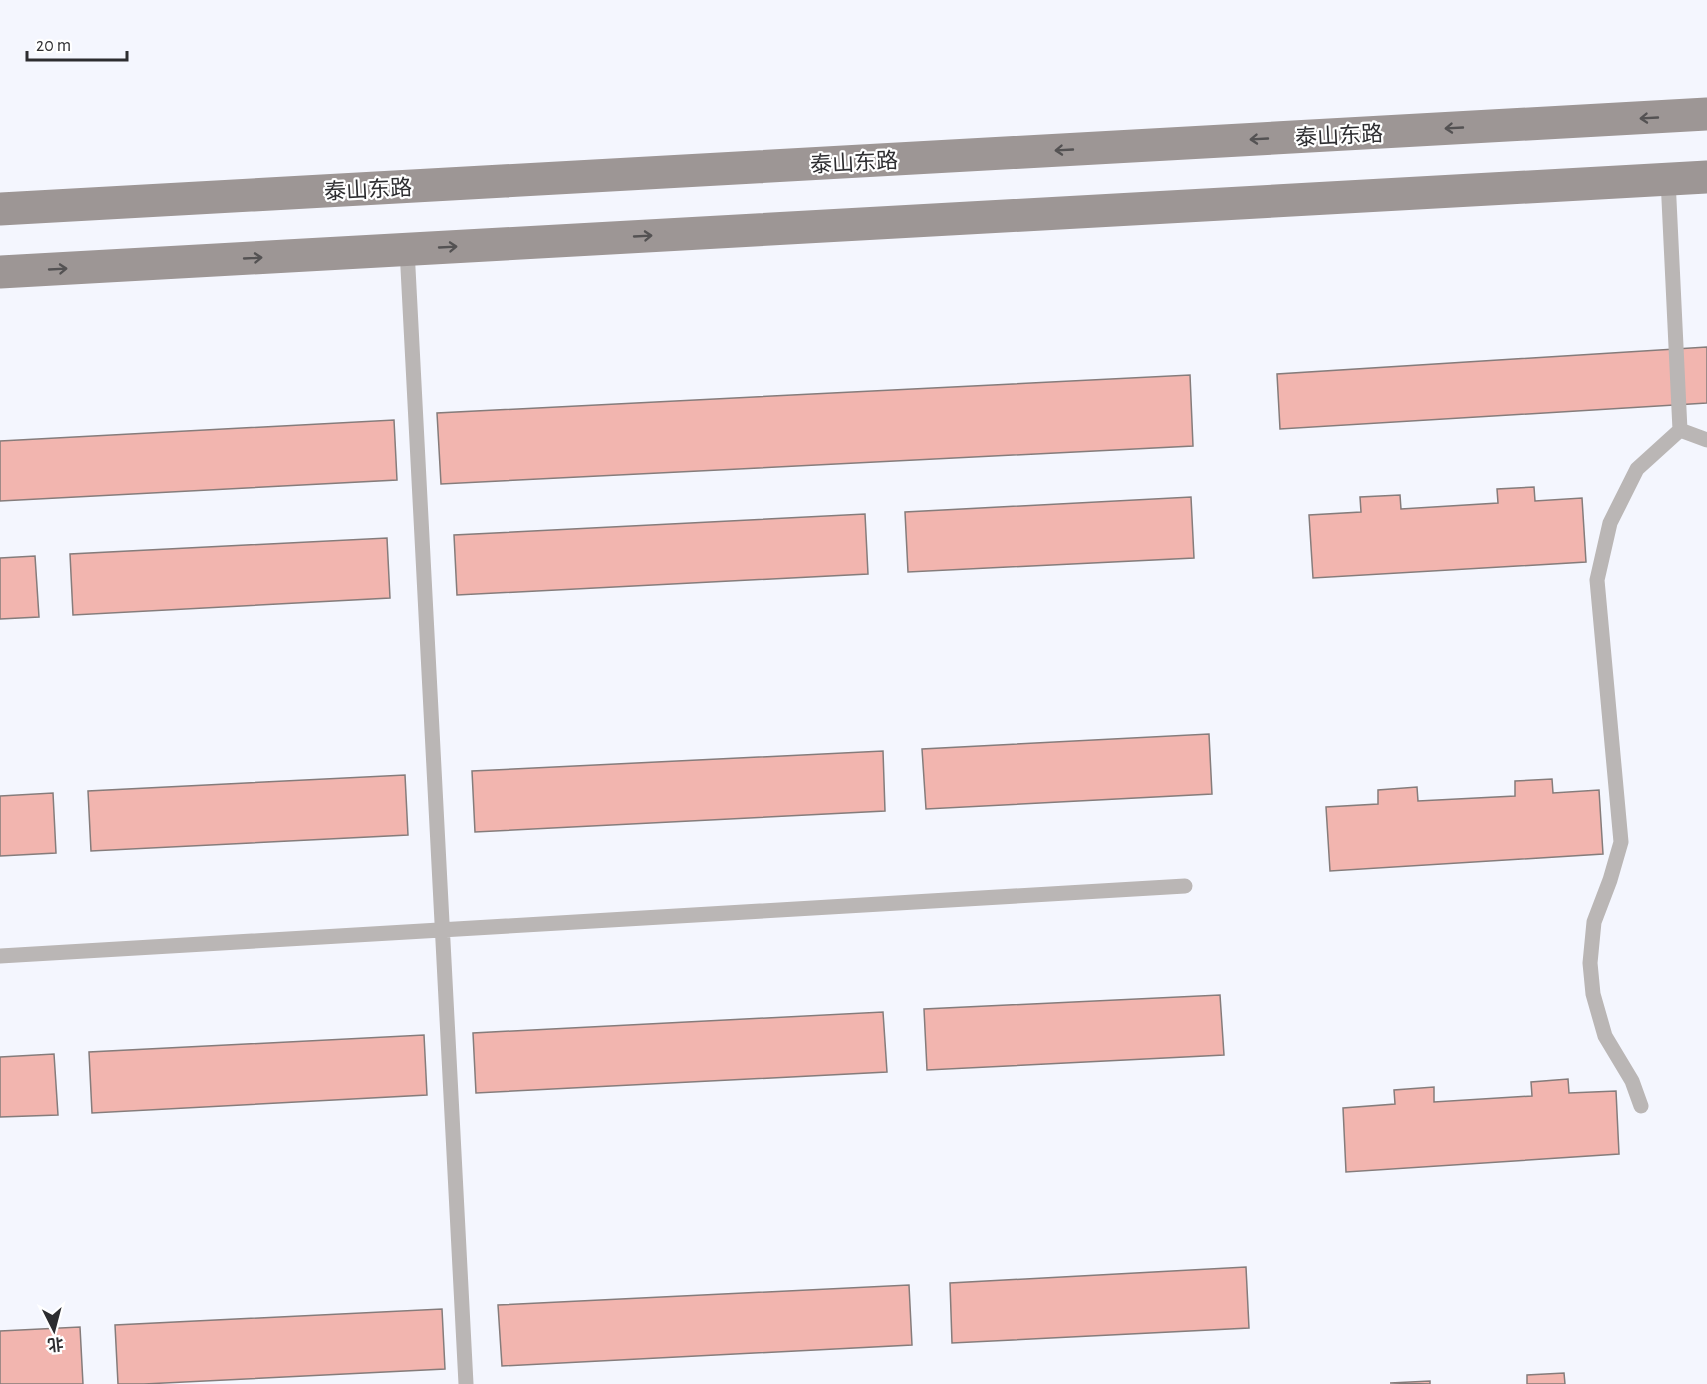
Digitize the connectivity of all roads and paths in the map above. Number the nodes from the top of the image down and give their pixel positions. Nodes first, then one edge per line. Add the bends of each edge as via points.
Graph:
1 (1707, 114) edge
2 (1707, 177) edge
3 (1668, 179) junction
4 (0, 209) edge
5 (406, 249) junction
6 (0, 272) edge
7 (1680, 430) junction
8 (1707, 440) edge
9 (1185, 886) dead end
10 (442, 930) junction
11 (0, 956) edge
12 (1641, 1106) dead end
13 (466, 1384) edge

1 -> 4 main road, 泰山东路
2 - 3 main road
5 -> 3 main road
3 - 7 lane
6 -> 5 main road
5 - 10 lane
7 - 8 lane
7 - 12 lane via 1638,469 1610,523 1597,580 1621,842 1594,922 1590,963 1593,994 1605,1036 1632,1081
9 - 10 lane
10 - 11 lane
10 - 13 lane

